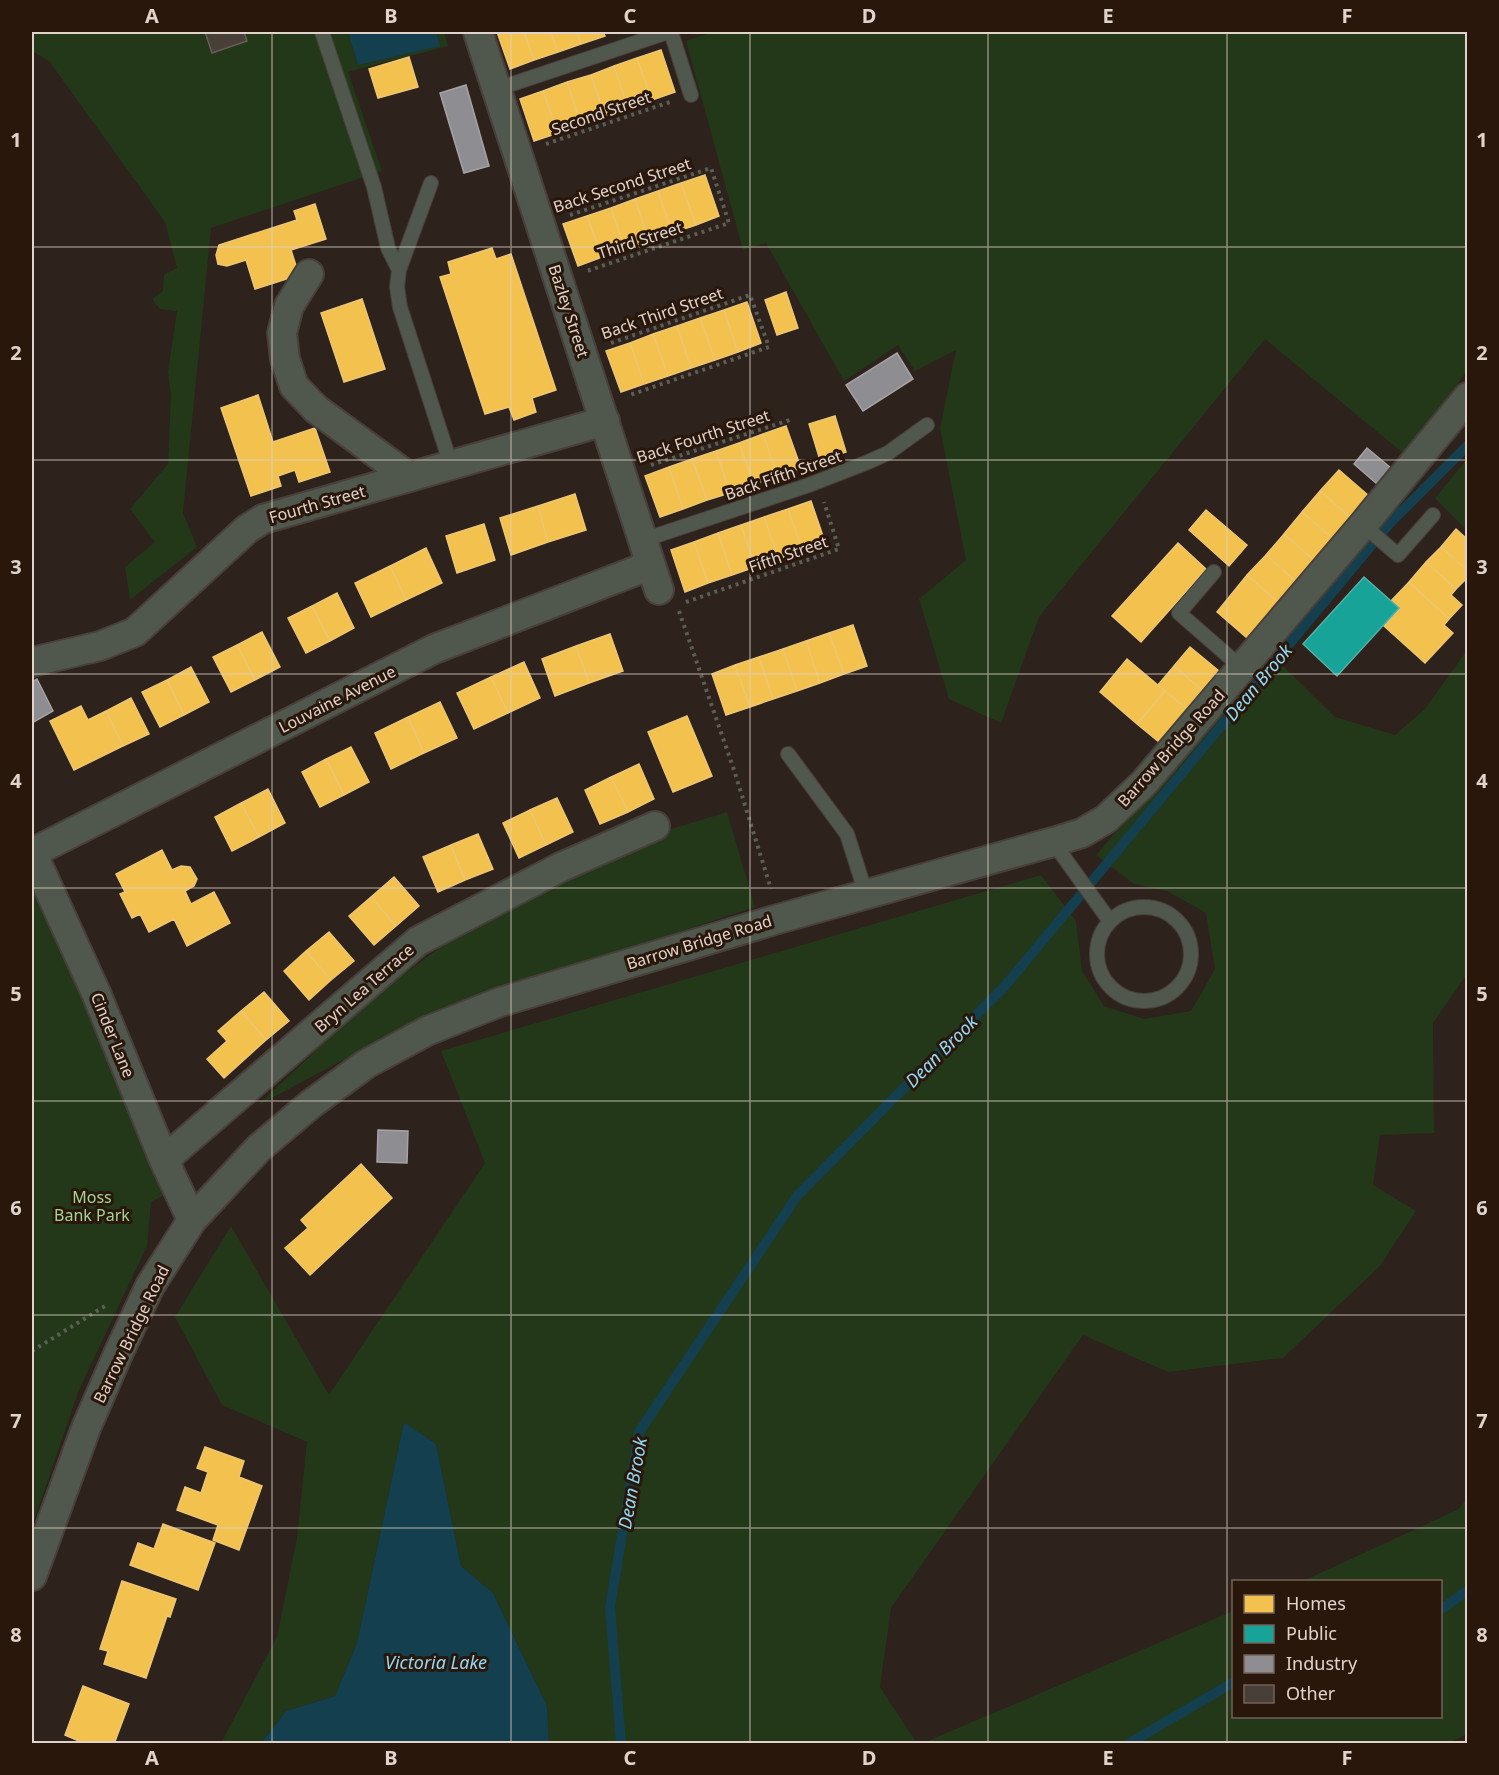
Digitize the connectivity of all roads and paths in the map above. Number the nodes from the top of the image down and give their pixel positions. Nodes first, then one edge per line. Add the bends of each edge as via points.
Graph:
1 (322, 32) edge
2 (478, 32) edge
3 (670, 32) edge
4 (497, 89) junction
5 (691, 95) joint
6 (518, 154) junction
7 (431, 183) dead end
8 (729, 223) joint
9 (541, 224) junction
10 (399, 270) junction
11 (309, 274) dead end
12 (559, 280) junction
13 (582, 353) junction
14 (1467, 397) edge
15 (602, 413) junction
16 (793, 419) dead end
17 (927, 425) dead end
18 (451, 465) junction
19 (622, 475) junction
20 (409, 477) junction
21 (818, 482) junction
22 (1433, 515) dead end
23 (1363, 525) junction
24 (1214, 572) dead end
25 (657, 575) junction
26 (32, 662) edge
27 (1242, 668) junction
28 (788, 754) dead end
29 (656, 826) dead end
30 (1060, 852) junction
31 (32, 853) edge
32 (772, 893) dead end
33 (866, 894) junction
34 (1109, 920) junction
35 (164, 1160) junction
36 (192, 1220) junction
37 (108, 1305) dead end
38 (32, 1351) edge
39 (32, 1576) edge

1 - 10 lane via 374,187 388,248
2 - 4 street, Bazley Street
3 - 4 lane
3 - 5 lane
4 - 6 street, Bazley Street
5 - 6 path, Second Street
6 - 9 street, Bazley Street
7 - 10 lane
8 - 9 path, Back Second Street via 711,168
8 - 12 path, Third Street
9 - 12 street, Bazley Street
10 - 18 lane via 400,307
11 - 20 street via 289,306 282,333 294,386 316,409
12 - 13 street, Bazley Street
13 - 15 street, Bazley Street
13 - 15 path, Back Third Street via 750,295 769,347
14 - 23 street, Barrow Bridge Road
15 - 18 street, Fourth Street
15 - 19 street, Bazley Street
16 - 19 path, Back Fourth Street
17 - 21 lane, Back Fifth Street via 888,453
18 - 20 street, Fourth Street
19 - 25 street, Bazley Street
20 - 26 street, Fourth Street via 263,519 247,529 135,632 100,646
21 - 25 lane, Back Fifth Street
21 - 25 path, Fifth Street via 840,549
22 - 23 lane via 1398,555
23 - 27 street, Barrow Bridge Road
24 - 27 lane via 1179,613
25 - 31 street, Louvaine Avenue via 434,649
25 - 32 path via 734,770
27 - 30 street, Barrow Bridge Road via 1144,783 1106,819
28 - 33 lane via 847,834
29 - 35 street, Bryn Lea Terrace via 561,867 418,941
30 - 33 street, Barrow Bridge Road
30 - 34 lane
31 - 35 street, Cinder Lane via 96,993
33 - 36 street, Barrow Bridge Road via 500,1002 427,1031 366,1064 311,1104 259,1148
34 - 34 lane via 1138,906 1154,907 1180,923 1191,953 1189,969 1181,983 1170,993 1141,1001 1112,990 1102,978 1096,948
35 - 36 street, Cinder Lane
36 - 39 street, Barrow Bridge Road via 150,1286 119,1352 86,1428
37 - 38 path

